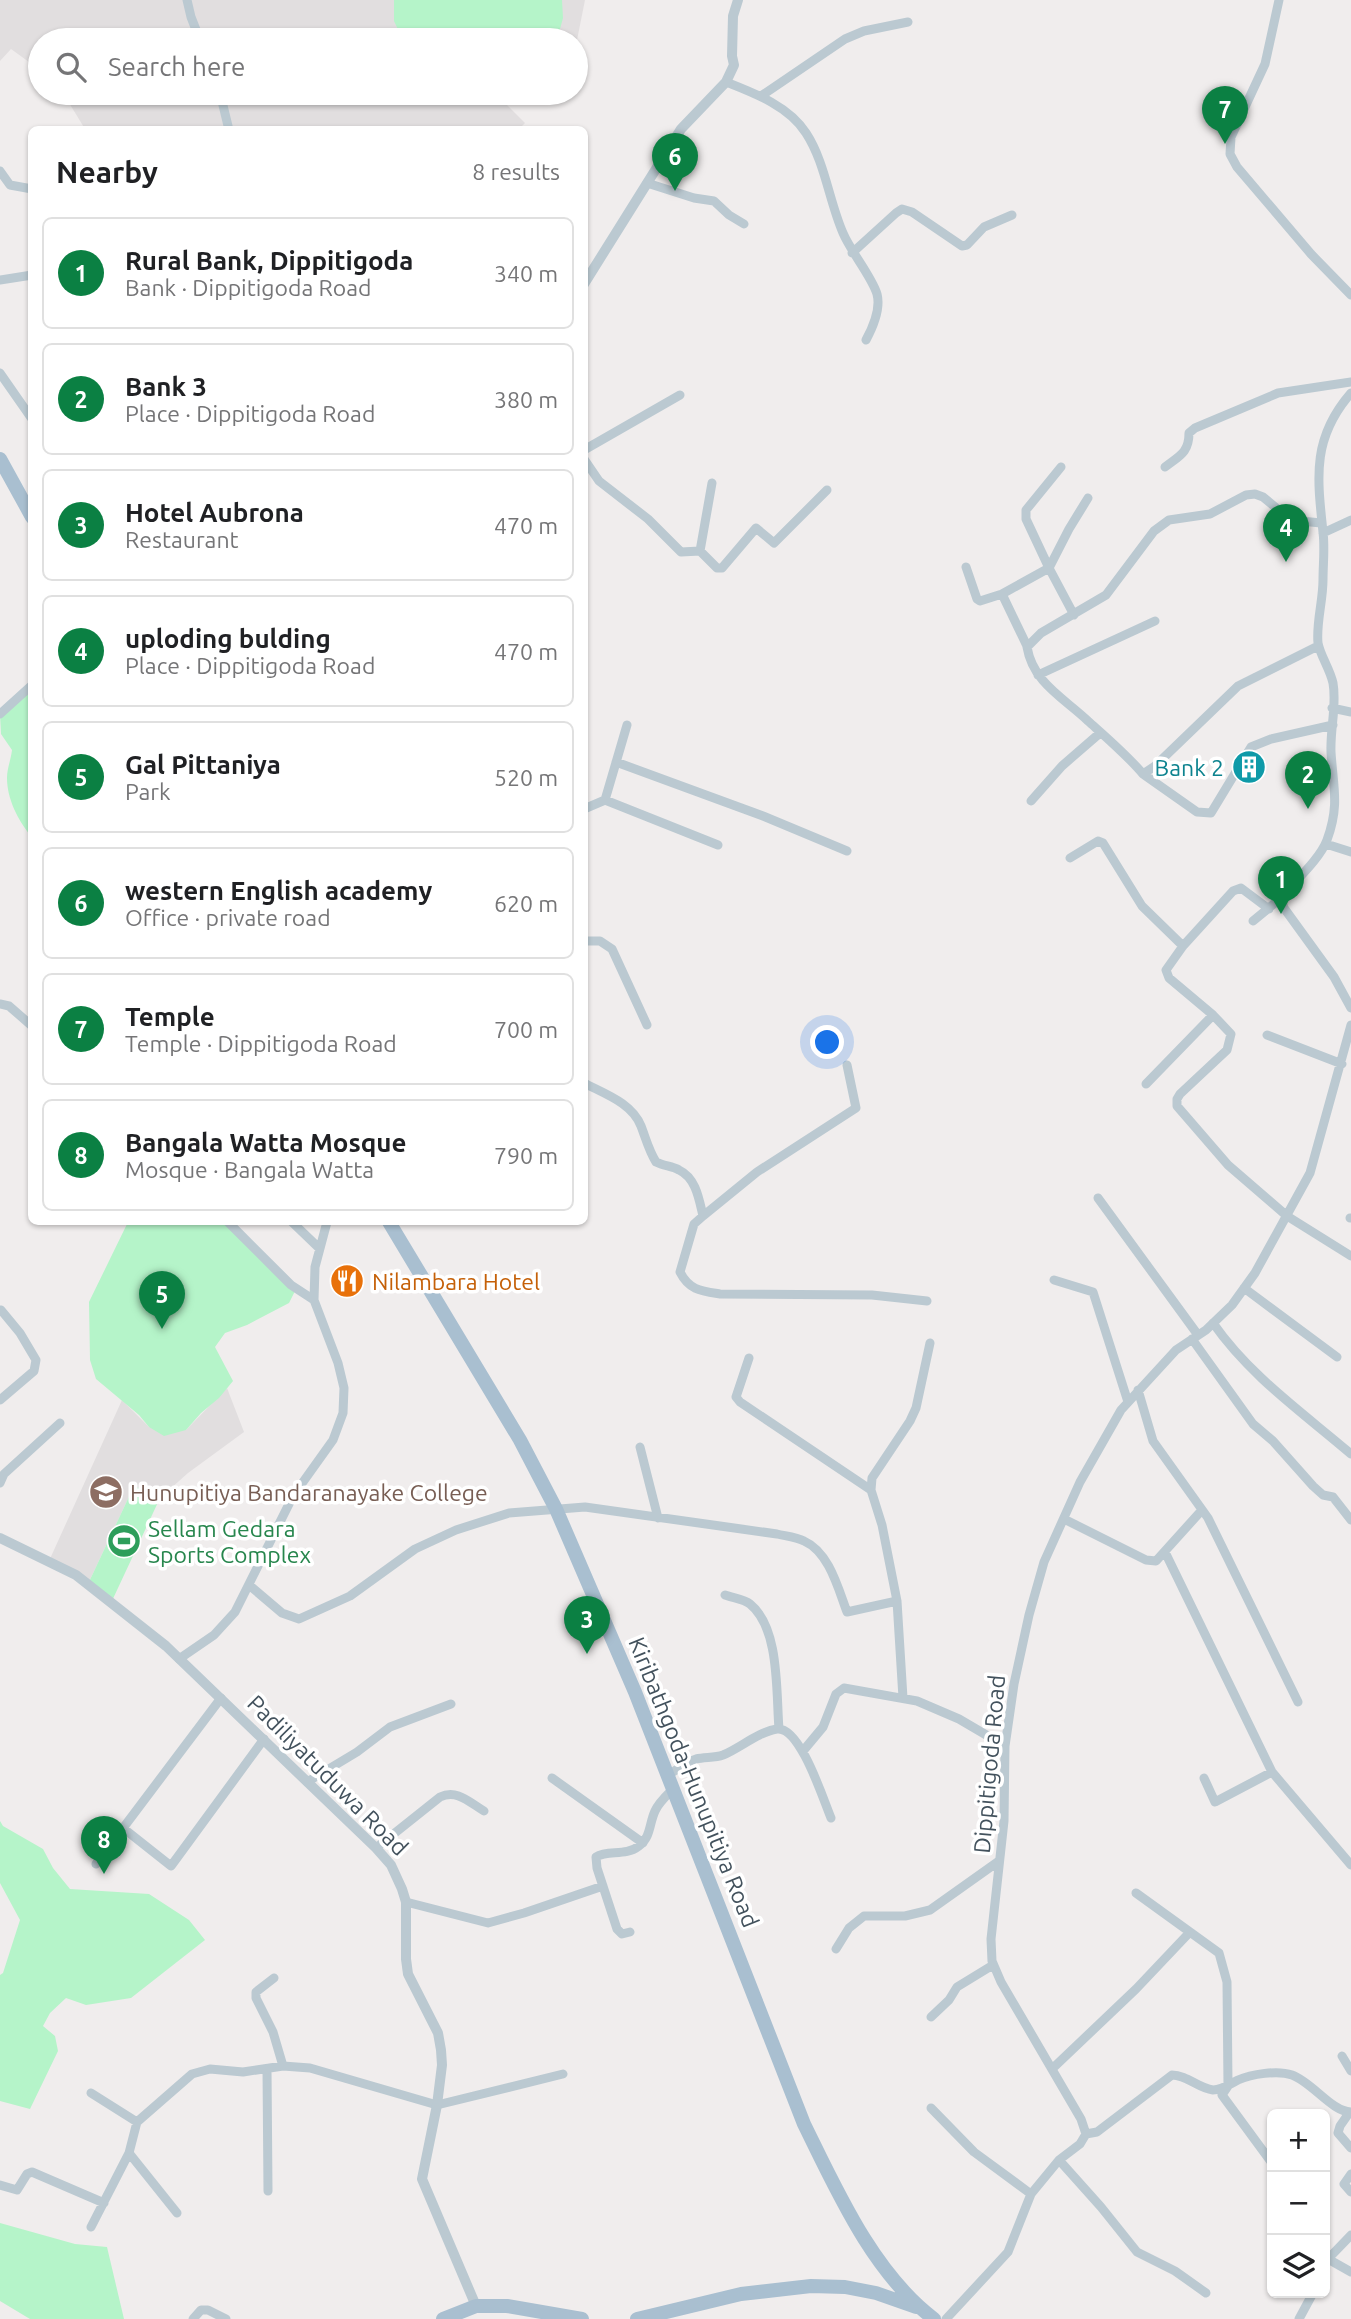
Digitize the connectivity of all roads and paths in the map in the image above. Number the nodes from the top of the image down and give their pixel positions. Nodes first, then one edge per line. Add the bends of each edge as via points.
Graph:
1 (187, 0) edge
2 (738, 0) edge
3 (1279, 0) edge
4 (908, 22) dead end
5 (195, 28) edge
6 (726, 82) junction
7 (761, 96) junction
8 (223, 105) edge
9 (228, 126) edge
10 (0, 171) edge
11 (647, 183) junction
12 (28, 188) edge
13 (1012, 215) dead end
14 (744, 224) dead end
15 (852, 253) junction
16 (28, 276) edge
17 (588, 278) edge
18 (0, 280) edge
19 (1351, 295) edge
20 (866, 340) dead end
21 (0, 373) edge
22 (1351, 382) edge
23 (1351, 393) edge
24 (680, 395) dead end
25 (28, 413) edge
26 (588, 448) edge
27 (0, 459) edge
28 (588, 465) edge
29 (1061, 467) dead end
30 (1165, 467) dead end
31 (712, 483) dead end
32 (827, 490) dead end
33 (1088, 498) dead end
34 (28, 510) edge
35 (1351, 520) edge
36 (1322, 528) junction
37 (699, 551) junction
38 (966, 567) dead end
39 (1049, 568) junction
40 (1002, 594) junction
41 (1074, 615) junction
42 (1155, 621) dead end
43 (1027, 646) junction
44 (1318, 646) junction
45 (1038, 675) junction
46 (28, 689) edge
47 (1332, 708) junction
48 (1351, 712) edge
49 (0, 714) edge
50 (627, 725) dead end
51 (1333, 725) junction
52 (1100, 733) junction
53 (616, 762) junction
54 (1143, 774) junction
55 (605, 800) junction
56 (1031, 802) dead end
57 (588, 807) edge
58 (1326, 844) junction
59 (719, 845) dead end
60 (848, 851) dead end
61 (1351, 852) edge
62 (1070, 858) dead end
63 (1281, 898) junction
64 (1269, 909) junction
65 (1253, 921) dead end
66 (588, 941) edge
67 (1183, 946) junction
68 (0, 1003) edge
69 (1351, 1008) edge
70 (1213, 1015) junction
71 (28, 1023) edge
72 (647, 1025) dead end
73 (1351, 1025) edge
74 (1267, 1035) dead end
75 (1342, 1064) junction
76 (847, 1065) dead end
77 (1146, 1084) dead end
78 (588, 1085) edge
79 (1098, 1198) dead end
80 (703, 1216) junction
81 (1287, 1216) junction
82 (231, 1225) edge
83 (295, 1225) edge
84 (326, 1225) edge
85 (391, 1225) edge
86 (319, 1248) junction
87 (1351, 1256) edge
88 (1054, 1280) dead end
89 (1244, 1288) junction
90 (314, 1300) junction
91 (928, 1301) dead end
92 (1, 1310) edge
93 (1213, 1323) junction
94 (1195, 1337) junction
95 (930, 1343) dead end
96 (1337, 1357) dead end
97 (749, 1358) dead end
98 (1138, 1391) junction
99 (0, 1400) edge
100 (1128, 1402) junction
101 (60, 1423) dead end
102 (640, 1447) dead end
103 (1351, 1454) edge
104 (0, 1483) edge
105 (871, 1490) junction
106 (556, 1509) junction
107 (1202, 1510) junction
108 (658, 1518) junction
109 (1064, 1519) junction
110 (1351, 1520) edge
111 (0, 1538) edge
112 (1165, 1552) junction
113 (249, 1585) junction
114 (725, 1595) dead end
115 (897, 1601) junction
116 (179, 1659) junction
117 (221, 1698) junction
118 (903, 1698) junction
119 (1298, 1702) dead end
120 (451, 1704) dead end
121 (779, 1729) junction
122 (264, 1739) junction
123 (1005, 1746) junction
124 (803, 1751) junction
125 (1272, 1772) junction
126 (668, 1775) junction
127 (552, 1778) dead end
128 (1204, 1778) dead end
129 (307, 1782) junction
130 (673, 1789) junction
131 (484, 1811) dead end
132 (831, 1818) dead end
133 (123, 1828) junction
134 (643, 1843) junction
135 (376, 1847) junction
136 (999, 1861) junction
137 (96, 1864) dead end
138 (1351, 1865) edge
139 (603, 1886) junction
140 (1136, 1893) dead end
141 (406, 1902) junction
142 (630, 1932) dead end
143 (1190, 1932) junction
144 (836, 1949) dead end
145 (993, 1965) junction
146 (274, 1978) dead end
147 (931, 2017) dead end
148 (1342, 2056) dead end
149 (283, 2066) junction
150 (267, 2069) junction
151 (1052, 2069) junction
152 (1351, 2071) edge
153 (563, 2074) dead end
154 (1228, 2086) junction
155 (91, 2093) dead end
156 (437, 2105) junction
157 (931, 2108) dead end
158 (1350, 2113) edge
159 (137, 2122) junction
160 (1086, 2134) junction
161 (1351, 2148) edge
162 (129, 2153) junction
163 (1267, 2156) edge
164 (1059, 2160) junction
165 (1351, 2174) edge
166 (0, 2185) edge
167 (268, 2191) dead end
168 (1351, 2192) edge
169 (1031, 2194) junction
170 (104, 2203) junction
171 (177, 2213) dead end
172 (91, 2227) dead end
173 (1351, 2235) edge
174 (1330, 2257) edge
175 (1330, 2263) edge
176 (1351, 2272) edge
177 (1206, 2294) dead end
178 (1310, 2298) edge
179 (476, 2306) junction
180 (920, 2308) junction
181 (553, 2316) edge
182 (193, 2319) edge
183 (226, 2319) edge
184 (443, 2319) edge
185 (582, 2319) edge
186 (637, 2319) edge
187 (934, 2319) edge
188 (946, 2319) edge
189 (1299, 2319) edge

1 - 5 street
2 - 6 street via 733,16 734,65
3 - 19 street via 1265,64 1231,137 1230,154 1303,245
4 - 7 street via 845,39
6 - 7 street
6 - 11 street via 681,129
7 - 15 street via 807,134
8 - 9 street
10 - 12 street via 10,185
11 - 14 street via 714,201
11 - 17 street
13 - 15 street via 984,227 962,246 902,209
15 - 20 street via 877,293 876,317
16 - 18 street
21 - 25 street
22 - 30 street via 1278,393 1195,428 1188,433 1185,451
23 - 36 street via 1337,408 1321,445
24 - 26 street
27 - 34 main road
28 - 37 street via 599,481 681,552
29 - 39 street via 1026,510
31 - 37 street
32 - 37 street via 774,543 756,528 722,568
33 - 39 street
35 - 36 street
36 - 41 street via 1291,520 1255,494 1210,514 1170,520 1154,531 1106,595
36 - 44 street
38 - 40 street via 979,601
39 - 40 street
39 - 41 street
40 - 43 street
41 - 43 street
42 - 45 street
43 - 45 street
44 - 47 street via 1333,683
44 - 54 street via 1238,686
45 - 52 street
46 - 49 street
47 - 48 street
47 - 51 street
50 - 53 street
51 - 54 street via 1251,747 1210,813 1197,812
51 - 58 street via 1336,797
52 - 54 street
52 - 56 street via 1062,766
53 - 55 street
53 - 60 street
55 - 57 street
55 - 59 street
58 - 61 street
58 - 63 street
62 - 67 street via 1098,841 1103,843 1142,906
63 - 64 street
63 - 69 street via 1335,976
64 - 65 street
64 - 67 street via 1239,888
66 - 72 street via 600,941 612,949
67 - 70 street via 1166,971 1169,978
68 - 71 street
70 - 77 street
70 - 81 street via 1231,1034 1231,1042 1180,1094 1177,1106 1228,1165
73 - 75 street, Dippitigoda Road
74 - 75 street
75 - 81 street, Dippitigoda Road via 1310,1173
76 - 80 street via 856,1108 757,1172
78 - 80 street via 628,1107 656,1162 688,1175
79 - 94 street
80 - 91 street via 694,1224 680,1272 696,1290
81 - 87 street
81 - 89 street, Dippitigoda Road
82 - 90 street via 290,1285
83 - 86 street
84 - 86 street
85 - 106 main road, Kiribathgoda-Hunupitiya Road via 520,1440
86 - 90 street
88 - 100 street via 1093,1292
89 - 93 street, Dippitigoda Road
89 - 96 street
90 - 113 street via 338,1363 343,1413 333,1440 293,1496
92 - 99 street via 36,1360 34,1371
93 - 94 street, Dippitigoda Road
93 - 103 street via 1252,1371
94 - 98 street, Dippitigoda Road via 1176,1350
94 - 110 street via 1253,1424
95 - 105 street via 916,1408 872,1478
97 - 105 street via 736,1396 740,1402
98 - 100 street, Dippitigoda Road
98 - 107 street via 1153,1441
100 - 109 street, Dippitigoda Road via 1080,1482
101 - 104 street via 4,1474
102 - 108 street
105 - 115 street
106 - 108 street via 585,1507
106 - 113 street via 509,1513 456,1530 415,1549 349,1597 299,1619 282,1612
106 - 126 main road, Kiribathgoda-Hunupitiya Road
107 - 112 street
107 - 119 street
108 - 115 street via 806,1541 833,1573 847,1612
109 - 112 street via 1146,1560 1156,1561
109 - 123 street, Dippitigoda Road via 1044,1562 1029,1615
111 - 116 street, Padiliyatuduwa Road via 76,1575
112 - 125 street
113 - 116 street via 235,1612 214,1635
114 - 121 street via 748,1602 769,1631
115 - 118 street
116 - 117 street, Padiliyatuduwa Road
117 - 122 street, Padiliyatuduwa Road
117 - 133 street
118 - 123 street via 948,1714
118 - 124 street via 839,1690 823,1727
120 - 129 street via 390,1727
121 - 124 street via 793,1737
121 - 126 street via 720,1756 694,1760
122 - 129 street, Padiliyatuduwa Road
122 - 133 street via 172,1866
123 - 136 street, Dippitigoda Road
124 - 132 street
125 - 128 street via 1215,1802
125 - 138 street
126 - 130 main road, Kiribathgoda-Hunupitiya Road
127 - 134 street
129 - 135 street, Padiliyatuduwa Road
130 - 134 street via 657,1807
130 - 180 main road, Kiribathgoda-Hunupitiya Road via 804,2124 848,2211
131 - 135 street via 449,1793
133 - 137 street
134 - 139 street via 623,1854 596,1857
135 - 141 street, Padiliyatuduwa Road via 397,1876
136 - 144 street via 930,1910 905,1916 864,1916 849,1928
136 - 145 street, Dippitigoda Road
139 - 141 street via 488,1923
139 - 142 street via 619,1933
140 - 143 street
141 - 156 street, Padiliyatuduwa Road via 408,1974 439,2033 442,2065
143 - 151 street
143 - 154 street via 1219,1953 1227,1982
145 - 147 street via 957,1987
145 - 151 street, Dippitigoda Road
146 - 149 street via 256,1992 256,1998
148 - 152 street
149 - 150 street
149 - 156 street via 310,2068
150 - 159 street via 210,2069 192,2074
150 - 167 street
151 - 160 street, Dippitigoda Road
153 - 156 street
154 - 158 street via 1240,2079 1290,2074
154 - 160 street via 1213,2090 1172,2075 1106,2126
154 - 163 street via 1222,2095
155 - 159 street
156 - 179 street, Padiliyatuduwa Road via 422,2179
157 - 169 street via 974,2152
158 - 161 street via 1338,2133
159 - 162 street
160 - 164 street
162 - 170 street
162 - 171 street
164 - 169 street
164 - 177 street via 1137,2252 1175,2271
165 - 168 street via 1344,2184
166 - 170 street via 18,2190 32,2172
169 - 188 street via 1007,2252
170 - 172 street
173 - 174 street
175 - 176 street
178 - 189 street
179 - 181 main road via 508,2306
179 - 184 main road
180 - 186 main road via 876,2293 810,2286 741,2294
180 - 187 main road, Kiribathgoda-Hunupitiya Road
181 - 185 main road
182 - 183 street via 201,2310

